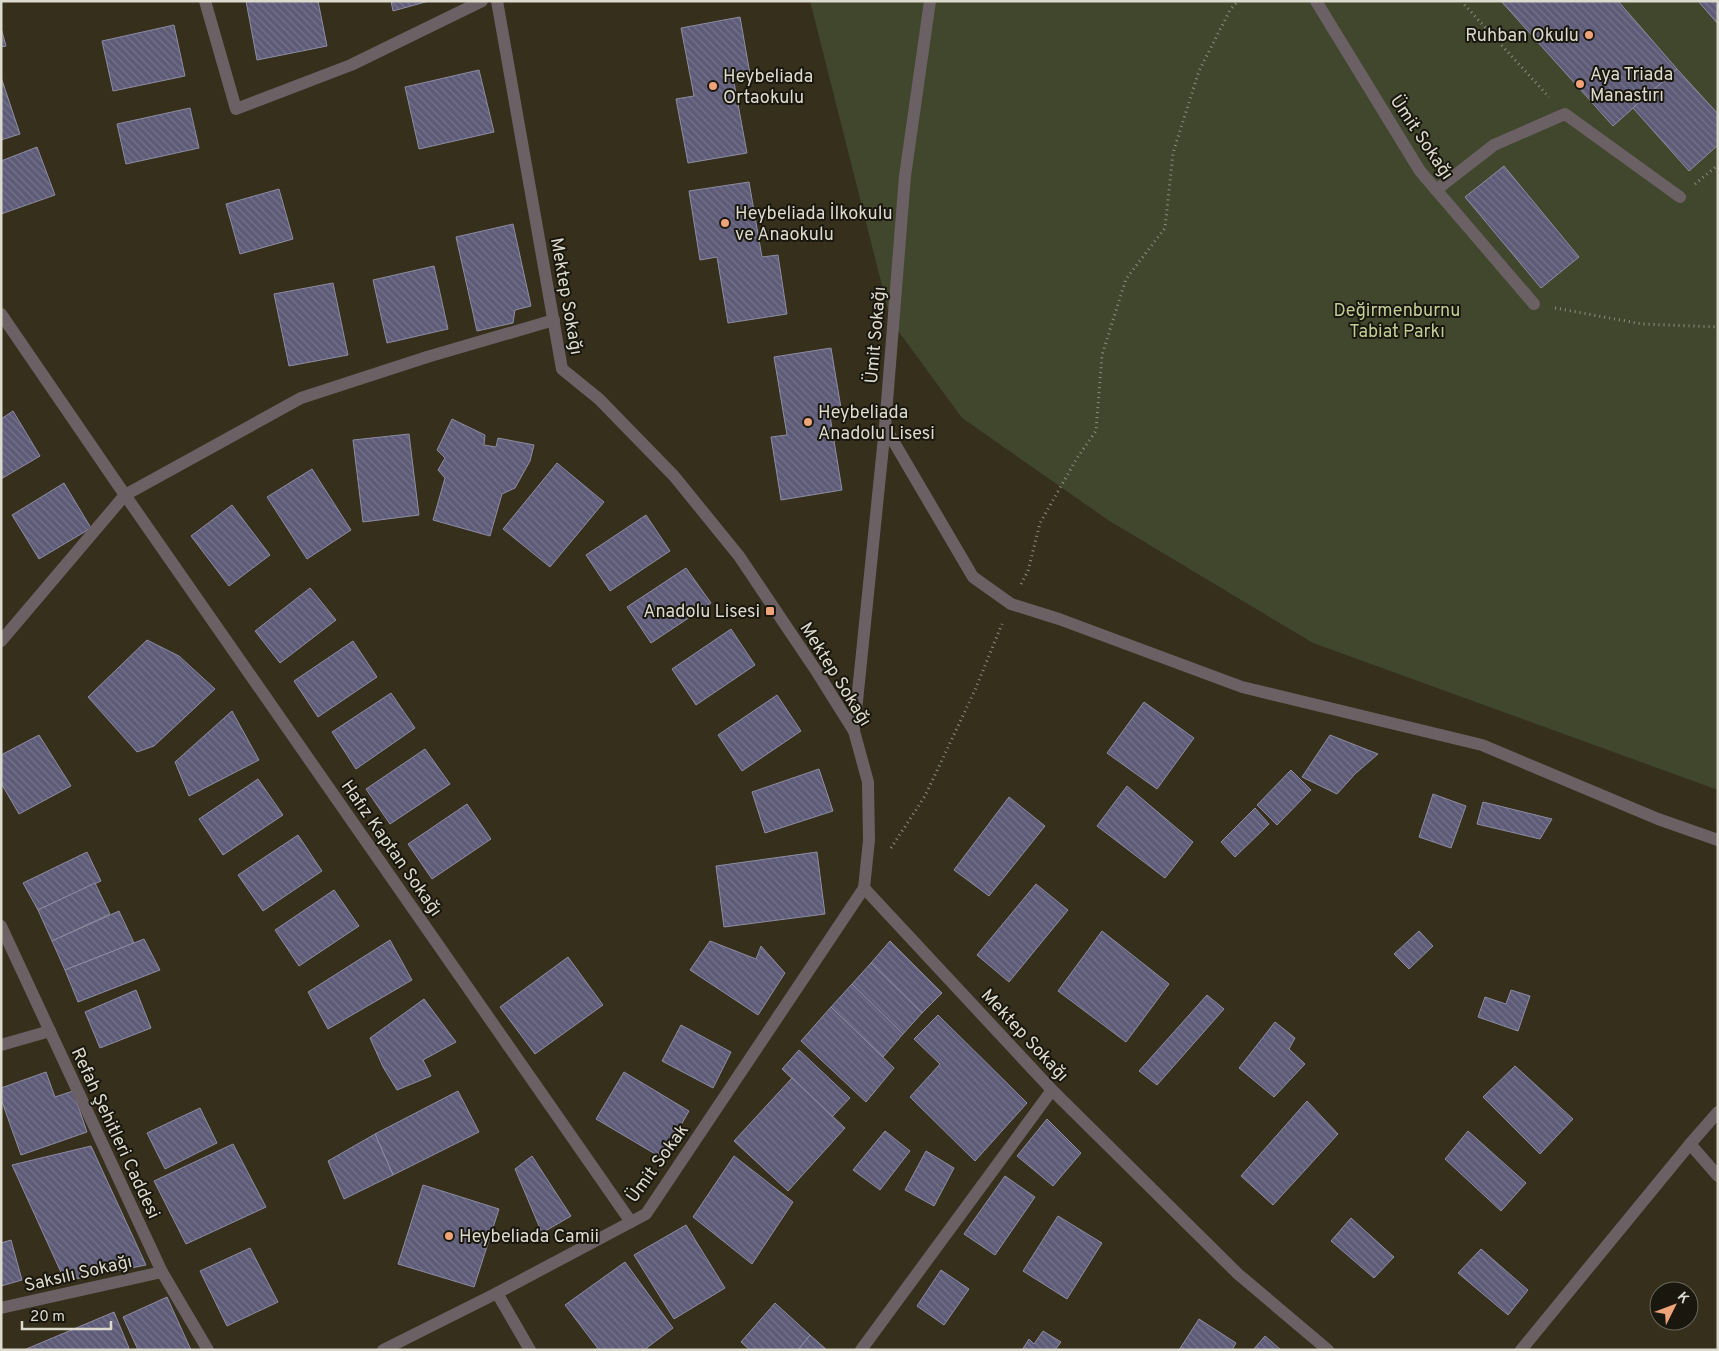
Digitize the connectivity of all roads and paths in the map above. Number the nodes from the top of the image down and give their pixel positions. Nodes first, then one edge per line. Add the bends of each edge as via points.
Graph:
1 (205, 1) edge
2 (482, 1) edge
3 (497, 1) edge
4 (930, 1) edge
5 (1238, 1) edge
6 (1316, 1) edge
7 (1461, 1) edge
8 (1565, 114) junction
9 (1718, 165) edge
10 (1436, 190) junction
11 (1680, 197) joint
12 (1534, 304) joint
13 (1, 314) edge
14 (554, 320) junction
15 (1718, 327) edge
16 (885, 427) junction
17 (125, 495) junction
18 (1011, 604) junction
19 (1, 641) edge
20 (854, 731) junction
21 (1718, 840) edge
22 (890, 850) dead end
23 (864, 888) junction
24 (1, 926) edge
25 (50, 1032) junction
26 (1, 1045) edge
27 (1052, 1090) junction
28 (1718, 1112) edge
29 (1690, 1144) junction
30 (1718, 1176) edge
31 (631, 1222) junction
32 (162, 1272) junction
33 (497, 1293) junction
34 (1, 1308) edge
35 (208, 1350) edge
36 (383, 1350) edge
37 (530, 1350) edge
38 (861, 1350) edge
39 (1328, 1350) edge
40 (1521, 1350) edge

1 - 2 street via 236,110 351,65
3 - 14 street, Mektep Sokağı
4 - 16 street, Ümit Sokağı via 905,176
5 - 18 path via 1198,71 1173,153 1165,228 1126,278 1102,355 1096,431 1040,523 1028,570
6 - 10 street, Ümit Sokağı via 1420,171
7 - 8 path
8 - 10 street via 1494,145
8 - 11 street
9 - 11 path
10 - 12 street, Ümit Sokağı
12 - 15 path via 1642,324
13 - 17 street, Hafız Kaptan Sokağı
14 - 17 street via 301,398
14 - 20 street, Mektep Sokağı via 562,369 598,399 674,476 739,556
16 - 18 street via 973,577
16 - 20 street, Ümit Sokağı
17 - 19 street
17 - 31 street, Hafız Kaptan Sokağı
18 - 21 street via 1242,687 1482,745 1658,819
18 - 22 path via 925,796
20 - 23 street, Mektep Sokağı via 868,782 869,840
23 - 27 street, Mektep Sokağı
23 - 31 street, Ümit Sokak via 646,1214
24 - 25 street, Refah Şehitleri Caddesi
25 - 26 street
25 - 32 street, Refah Şehitleri Caddesi
27 - 38 street
27 - 39 street, Mektep Sokağı via 1238,1274
28 - 29 street
29 - 30 street
29 - 40 street
31 - 33 street, Ümit Sokak
32 - 34 street, Saksılı Sokağı
32 - 35 street, Refah Şehitleri Caddesi
33 - 36 street, Ümit Sokak
33 - 37 street

